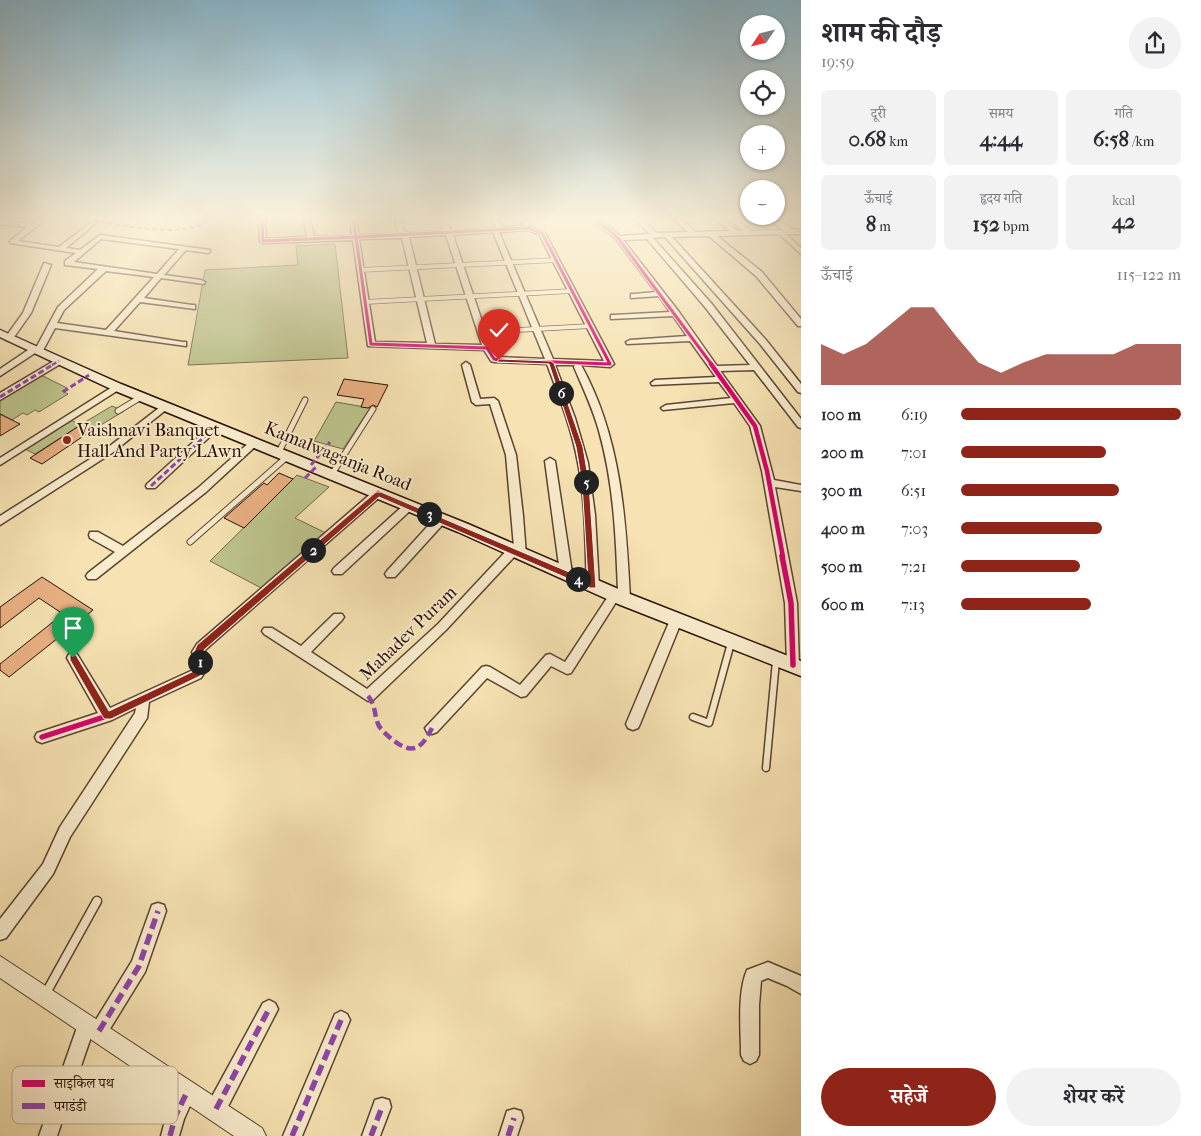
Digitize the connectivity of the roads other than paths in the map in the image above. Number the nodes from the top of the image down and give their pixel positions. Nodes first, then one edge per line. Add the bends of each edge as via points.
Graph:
1 (45, 271) edge
2 (101, 271) edge
3 (124, 271) edge
4 (163, 271) edge
5 (360, 271) edge
6 (414, 271) edge
7 (462, 271) edge
8 (512, 271) edge
9 (562, 271) edge
10 (643, 271) edge
11 (680, 271) edge
12 (699, 271) edge
13 (755, 271) edge
14 (158, 276) junction
15 (201, 282) dead end
16 (572, 291) junction
17 (661, 294) junction
18 (522, 295) junction
19 (634, 296) dead end
20 (470, 297) junction
21 (138, 299) junction
22 (420, 300) junction
23 (365, 302) junction
24 (192, 308) dead end
25 (676, 314) junction
26 (614, 317) dead end
27 (53, 324) junction
28 (801, 324) edge
29 (591, 326) junction
30 (537, 328) junction
31 (109, 332) junction
32 (482, 332) junction
33 (3, 336) edge
34 (692, 338) junction
35 (630, 342) dead end
36 (183, 344) dead end
37 (431, 345) junction
38 (487, 348) junction
39 (36, 351) junction
40 (59, 361) junction
41 (551, 363) junction
42 (466, 365) dead end
43 (578, 367) dead end
44 (756, 367) junction
45 (715, 369) junction
46 (0, 372) edge
47 (721, 379) junction
48 (655, 383) dead end
49 (117, 387) junction
50 (801, 390) edge
51 (0, 397) edge
52 (141, 397) junction
53 (305, 400) dead end
54 (736, 400) junction
55 (164, 406) junction
56 (666, 408) dead end
57 (373, 409) dead end
58 (118, 411) dead end
59 (801, 425) edge
60 (215, 427) junction
61 (254, 442) junction
62 (284, 454) junction
63 (550, 461) dead end
64 (0, 462) edge
65 (332, 474) junction
66 (769, 483) junction
67 (151, 486) dead end
68 (801, 488) edge
69 (378, 493) junction
70 (409, 506) junction
71 (441, 519) junction
72 (0, 521) edge
73 (94, 535) dead end
74 (190, 542) dead end
75 (124, 552) junction
76 (516, 553) junction
77 (338, 571) dead end
78 (391, 574) dead end
79 (566, 574) junction
80 (92, 576) dead end
81 (593, 586) junction
82 (619, 597) junction
83 (338, 617) dead end
84 (676, 620) junction
85 (268, 631) dead end
86 (732, 642) junction
87 (302, 653) junction
88 (73, 658) dead end
89 (777, 659) junction
90 (797, 667) edge
91 (143, 706) junction
92 (107, 716) junction
93 (693, 717) dead end
94 (634, 724) dead end
95 (432, 728) dead end
96 (42, 737) dead end
97 (766, 768) dead end
98 (97, 901) dead end
99 (158, 911) dead end
100 (0, 932) edge
101 (2, 971) edge
102 (801, 986) edge
103 (45, 995) junction
104 (269, 1009) dead end
105 (341, 1020) dead end
106 (92, 1028) junction
107 (750, 1055) dead end
108 (77, 1066) edge
109 (151, 1066) edge
110 (178, 1084) edge
111 (188, 1090) junction
112 (216, 1108) junction
113 (382, 1108) dead end
114 (178, 1111) edge
115 (514, 1118) dead end
116 (53, 1124) edge
117 (48, 1136) edge
118 (254, 1136) edge
119 (292, 1136) edge
120 (371, 1136) edge
121 (508, 1136) edge

1 - 33 street via 18,329
2 - 27 street via 60,309
3 - 14 street
4 - 14 street
5 - 23 street
6 - 22 street
7 - 20 street
8 - 18 street
9 - 16 street
10 - 17 street
11 - 44 street
12 - 50 street
13 - 28 street
14 - 15 street
14 - 21 street
16 - 18 lane
16 - 29 street
17 - 19 street
17 - 25 street
18 - 20 lane
18 - 30 street
20 - 22 lane
20 - 32 street
21 - 24 street
21 - 31 street
22 - 23 lane
22 - 37 street
23 - 37 street via 371,344
25 - 26 street
25 - 34 street
27 - 31 street
27 - 39 street
29 - 30 lane
29 - 41 street via 610,364
30 - 32 lane
30 - 41 street
31 - 36 street
32 - 38 street
33 - 39 main road, Kamalwaganja Road
34 - 35 street
34 - 45 street
37 - 38 street
38 - 41 street via 494,359
39 - 40 main road, Kamalwaganja Road
39 - 46 street
40 - 49 main road, Kamalwaganja Road
40 - 51 street
41 - 81 street via 579,447 586,483
42 - 76 street via 476,402 494,401 511,455 518,516
43 - 82 street via 604,430 612,461 622,532
44 - 45 street
44 - 59 street
45 - 47 street
47 - 48 street
47 - 54 street
49 - 52 main road, Kamalwaganja Road
49 - 64 street
52 - 55 main road, Kamalwaganja Road
52 - 58 lane
53 - 62 lane
54 - 56 street
54 - 66 street via 755,426
55 - 60 main road, Kamalwaganja Road
55 - 72 street via 109,451
57 - 65 lane
60 - 61 main road, Kamalwaganja Road
60 - 67 street
61 - 62 main road, Kamalwaganja Road
61 - 75 street via 202,490
62 - 65 main road, Kamalwaganja Road
62 - 74 lane
63 - 79 street
65 - 69 main road, Kamalwaganja Road
66 - 68 street
66 - 90 street via 791,603
69 - 70 main road, Kamalwaganja Road
69 - 91 street via 200,647 202,667 197,674
70 - 71 main road, Kamalwaganja Road
70 - 77 street
71 - 76 main road, Kamalwaganja Road
71 - 78 street
73 - 75 street
75 - 80 street
76 - 79 main road, Kamalwaganja Road
76 - 87 street, Mahadev Puram via 368,696
79 - 81 main road, Kamalwaganja Road
81 - 82 main road, Kamalwaganja Road
82 - 84 main road, Kamalwaganja Road
82 - 95 street via 567,669 550,659 521,692 486,671
83 - 87 street
84 - 86 main road, Kamalwaganja Road
84 - 94 street
85 - 87 street, Mahadev Puram
86 - 89 main road, Kamalwaganja Road
86 - 93 lane via 709,723
88 - 92 street
89 - 90 main road, Kamalwaganja Road
89 - 97 lane
91 - 92 street
91 - 100 street via 65,832 48,869
92 - 96 street
98 - 103 lane
99 - 106 street via 138,966
101 - 103 street
102 - 107 street via 768,970 753,976
103 - 106 street
104 - 112 street
105 - 119 street
106 - 108 street
106 - 109 street
110 - 111 street
111 - 112 street
111 - 114 street
112 - 118 street
113 - 120 street
115 - 121 street
116 - 117 street

